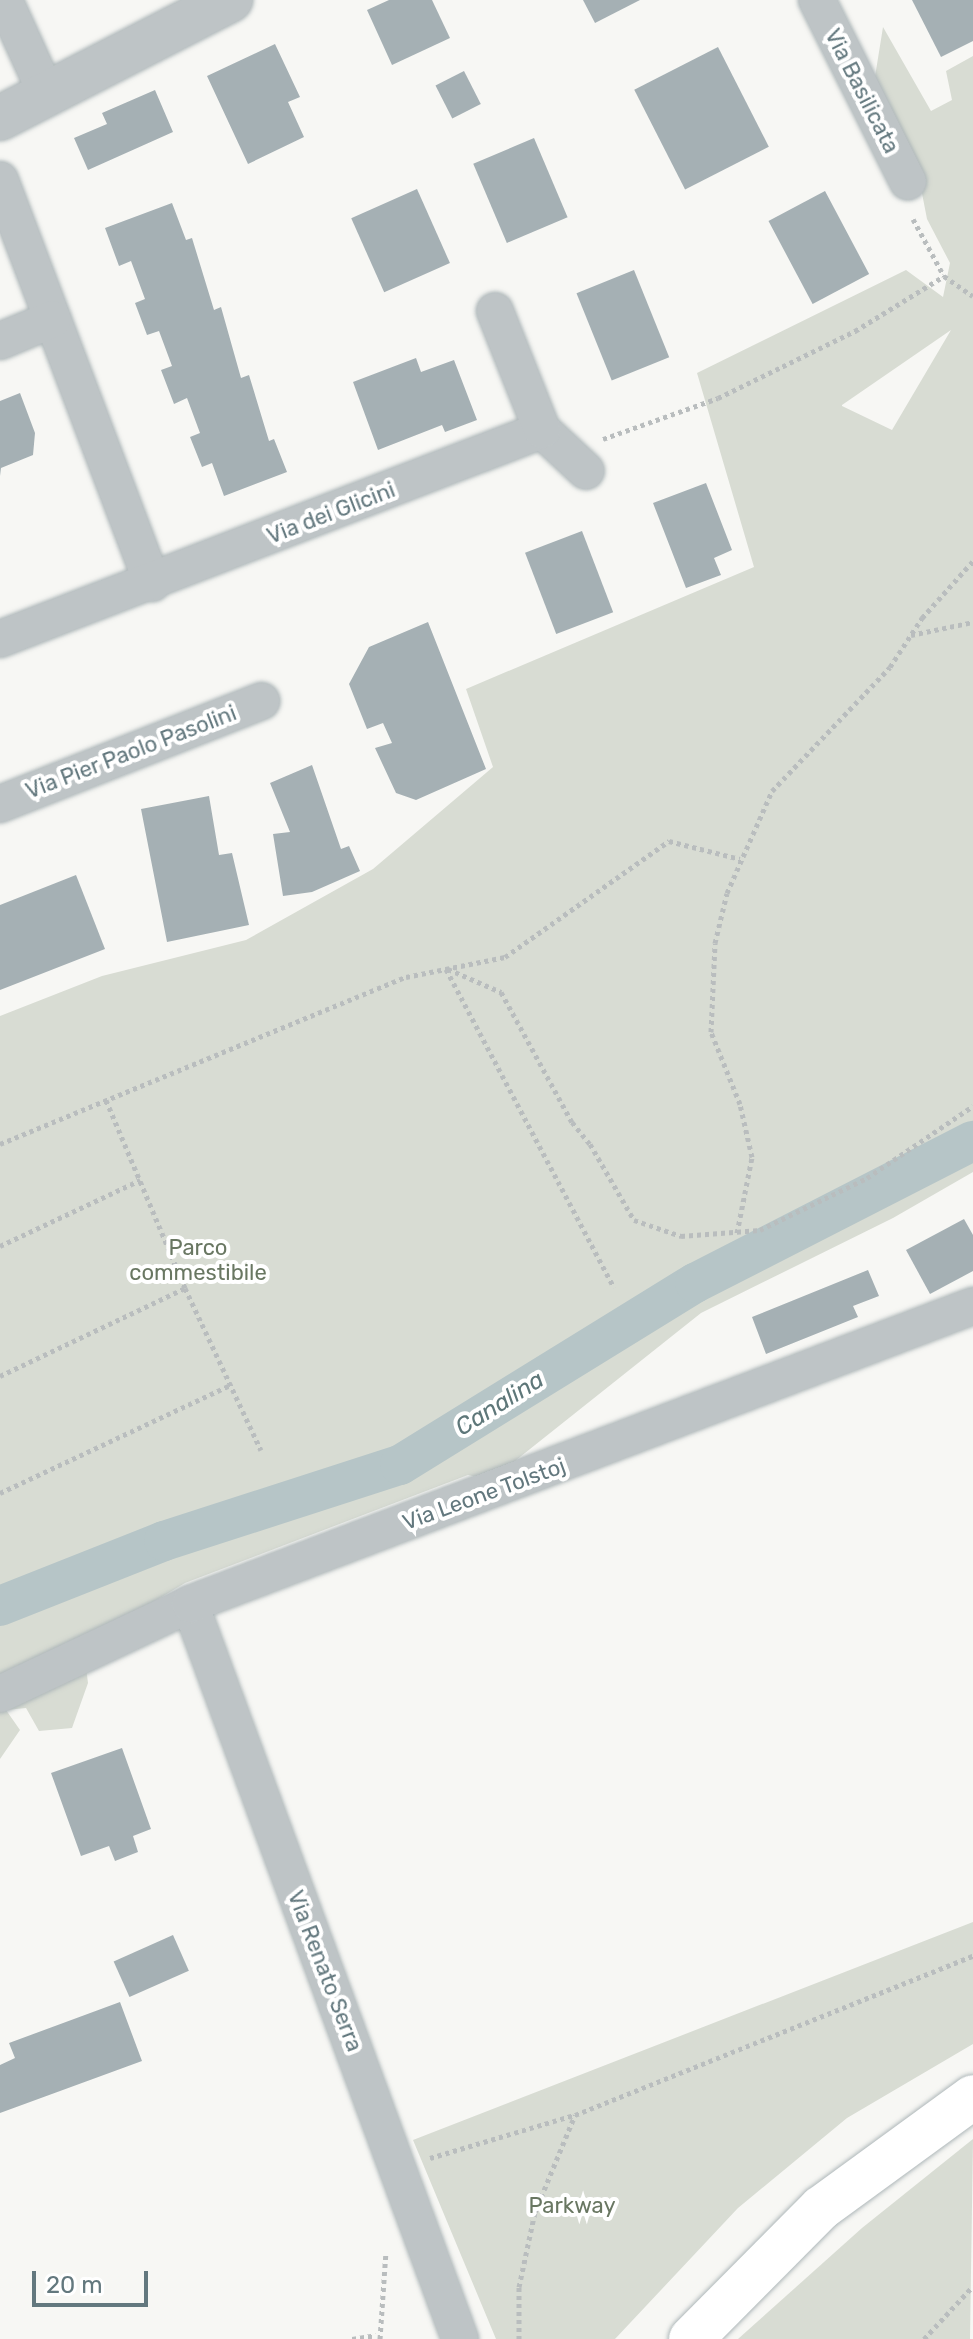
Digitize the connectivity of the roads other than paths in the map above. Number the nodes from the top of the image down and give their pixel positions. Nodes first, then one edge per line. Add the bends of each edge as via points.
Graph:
1 (4, 0) edge
2 (230, 0) edge
3 (817, 0) edge
4 (47, 95) junction
5 (0, 118) edge
6 (0, 180) edge
7 (908, 182) road end
8 (495, 311) dead end
9 (53, 319) junction
10 (0, 341) edge
11 (152, 583) junction
12 (0, 639) edge
13 (261, 701) dead end
14 (0, 804) edge
15 (973, 1306) edge
16 (190, 1604) junction
17 (0, 1694) edge
18 (973, 2097) edge
19 (460, 2339) edge
20 (691, 2339) edge

1 - 4 street
2 - 4 street
3 - 7 street, Via Basilicata
4 - 5 street
6 - 9 street
8 - 11 street, Via dei Glicini via 565,451
9 - 10 street
9 - 11 street
11 - 12 street, Via dei Glicini
13 - 14 street, Via Pier Paolo Pasolini
15 - 16 street, Via Leone Tolstoj
16 - 17 street, Via Leone Tolstoj
16 - 19 street, Via Renato Serra
18 - 20 main road via 821,2208

